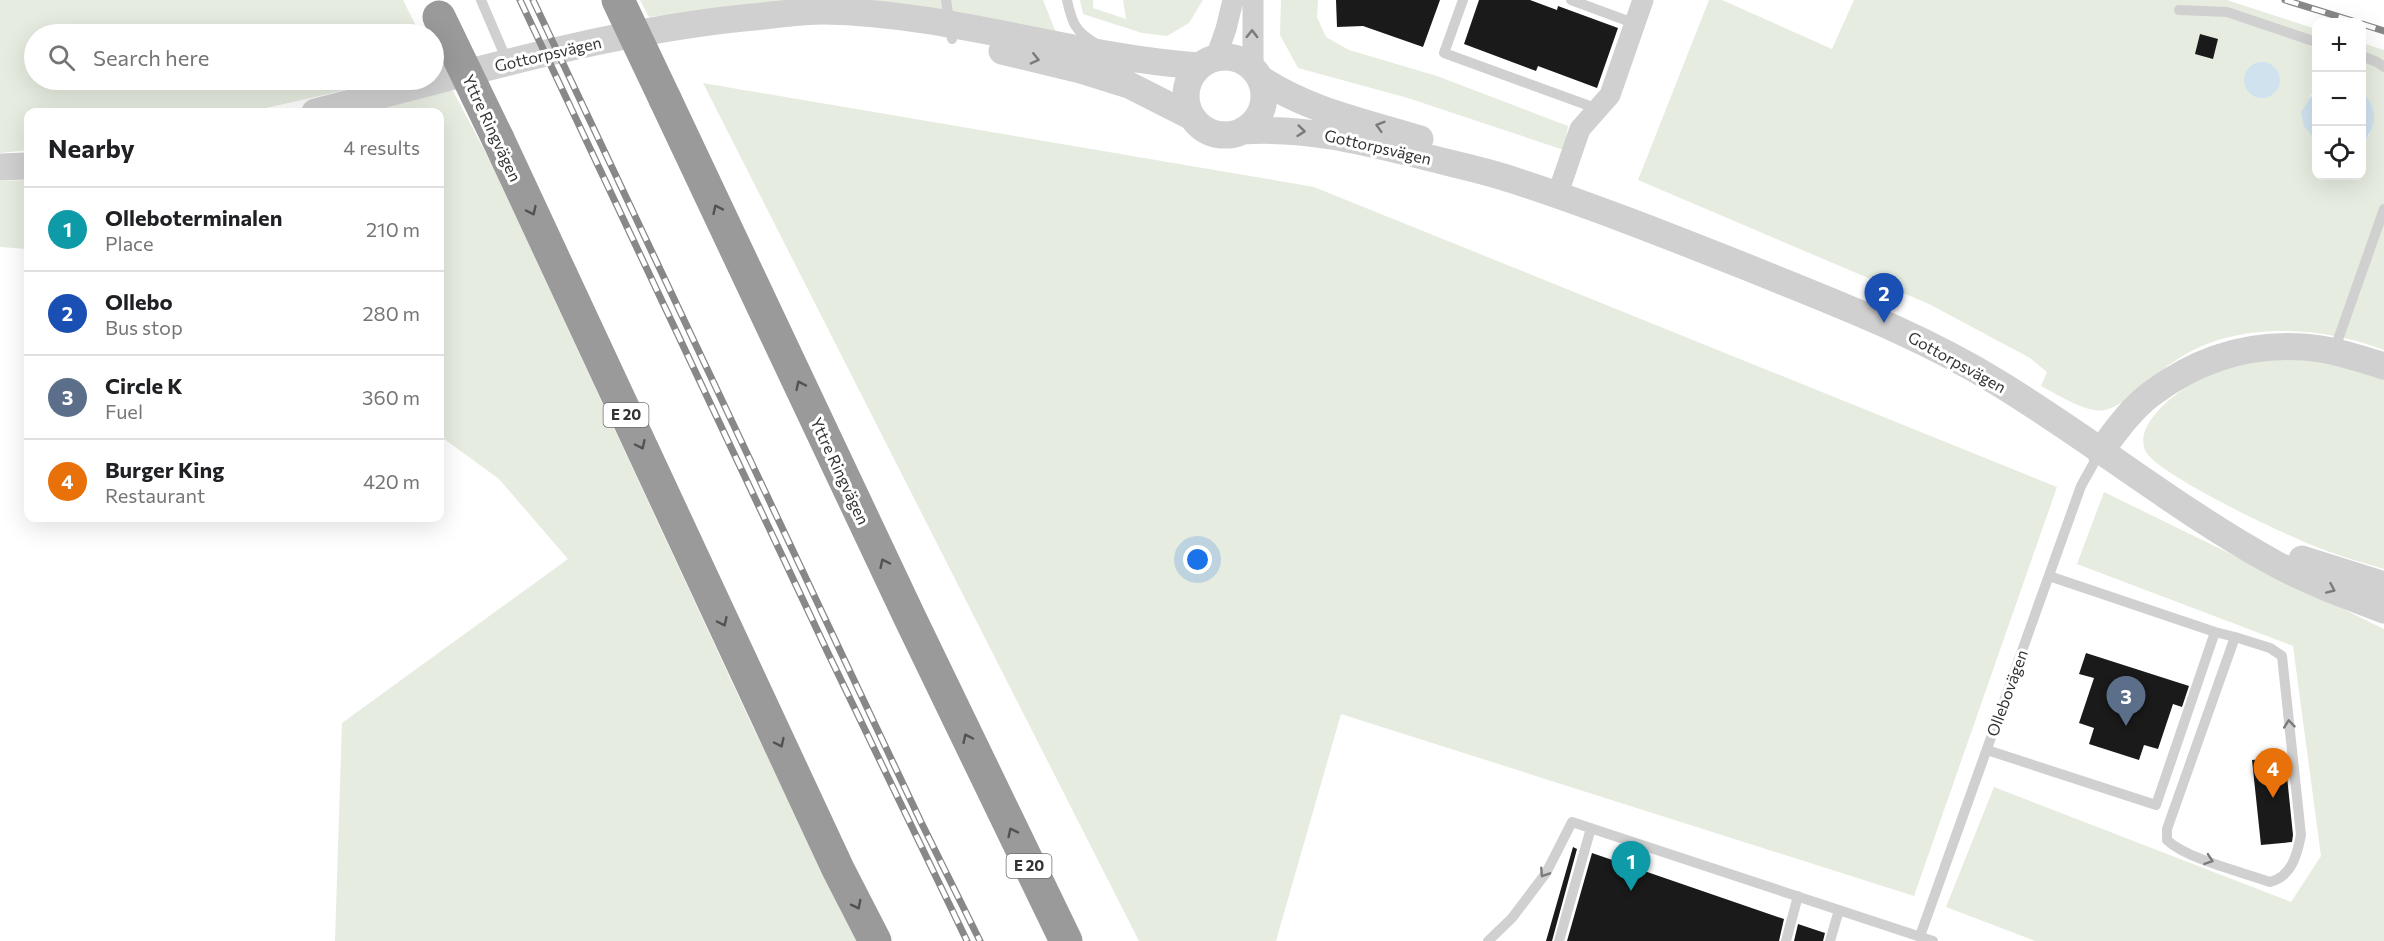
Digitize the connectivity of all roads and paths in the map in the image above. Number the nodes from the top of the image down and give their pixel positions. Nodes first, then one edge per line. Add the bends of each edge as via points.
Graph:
1 (481, 0) edge
2 (618, 0) edge
3 (1067, 0) edge
4 (1233, 0) edge
5 (1252, 0) edge
6 (1463, 0) edge
7 (1571, 0) edge
8 (1643, 0) edge
9 (435, 8) edge
10 (2179, 10) dead end
11 (949, 21) edge
12 (443, 24) edge
13 (1636, 24) junction
14 (444, 27) edge
15 (2312, 41) edge
16 (1119, 56) junction
17 (2366, 58) edge
18 (1208, 62) junction
19 (508, 63) junction
20 (2384, 67) edge
21 (1257, 74) junction
22 (444, 79) edge
23 (402, 90) edge
24 (331, 108) edge
25 (1598, 109) junction
26 (1192, 117) junction
27 (1242, 131) junction
28 (24, 166) edge
29 (0, 167) edge
30 (1511, 179) junction
31 (1557, 196) junction
32 (2384, 209) edge
33 (2334, 351) junction
34 (2384, 366) edge
35 (2100, 452) junction
36 (2170, 499) junction
37 (2049, 576) junction
38 (2384, 585) edge
39 (2384, 610) edge
40 (2215, 632) junction
41 (2235, 638) junction
42 (1987, 750) junction
43 (1591, 828) junction
44 (1798, 896) junction
45 (1839, 910) junction
46 (1920, 936) junction
47 (875, 941) edge
48 (1066, 941) edge
49 (1488, 941) edge
50 (1559, 941) edge
51 (1786, 941) edge
52 (1830, 941) edge
53 (1934, 941) edge

1 - 19 lane
48 -> 2 highway, Yttre Ringvägen / E 20, bridge
3 - 16 lane via 1081,34
4 - 18 street via 1226,29
21 -> 5 street
6 - 25 lane via 1444,53
7 - 13 lane
8 - 13 street
9 -> 12 highway, Yttre Ringvägen / E 20, bridge
10 - 15 lane via 2227,12
11 - 16 street, Gottorpsvägen
11 - 19 street, Gottorpsvägen via 892,28 749,18 701,22
11 -> 26 street, Gottorpsvägen via 1129,85
13 - 25 street via 1610,95
14 -> 47 highway, Yttre Ringvägen / E 20, bridge
16 - 18 street, Gottorpsvägen via 1160,63
17 - 20 lane
18 - 21 street, Gottorpsvägen via 1236,58
18 - 26 street via 1191,77 1186,91
19 - 22 street, Gottorpsvägen
21 - 27 street via 1264,96 1262,109
30 -> 21 street, Gottorpsvägen via 1478,159 1313,107 1282,93
23 - 24 street, Gottorpsvägen
25 - 31 street via 1580,129
26 - 27 street, Gottorpsvägen via 1215,134
27 -> 30 street, Gottorpsvägen via 1318,133
28 - 29 street
30 - 31 street, Gottorpsvägen
31 - 35 street, Gottorpsvägen via 1675,238 1884,323 2001,385
32 - 33 lane
33 - 34 street
33 - 35 street via 2271,346 2230,352 2186,371 2150,395 2122,422
35 - 36 street, Gottorpsvägen
35 - 37 lane, Ollebovägen via 2081,486
36 - 38 street, Gottorpsvägen via 2294,556
36 -> 39 street, Gottorpsvägen via 2276,564
37 - 40 lane
37 - 42 lane, Ollebovägen
40 - 41 lane
40 - 42 lane via 2156,805
41 -> 41 lane via 2167,829 2167,840 2175,847 2270,882 2280,879 2291,868 2301,835 2282,656 2270,648
42 - 46 lane, Ollebovägen
43 - 44 lane
43 -> 49 lane via 1572,822 1546,873 1512,918
43 - 50 lane
44 - 45 lane
44 - 51 lane
45 - 46 lane
45 - 52 lane
46 - 53 lane

